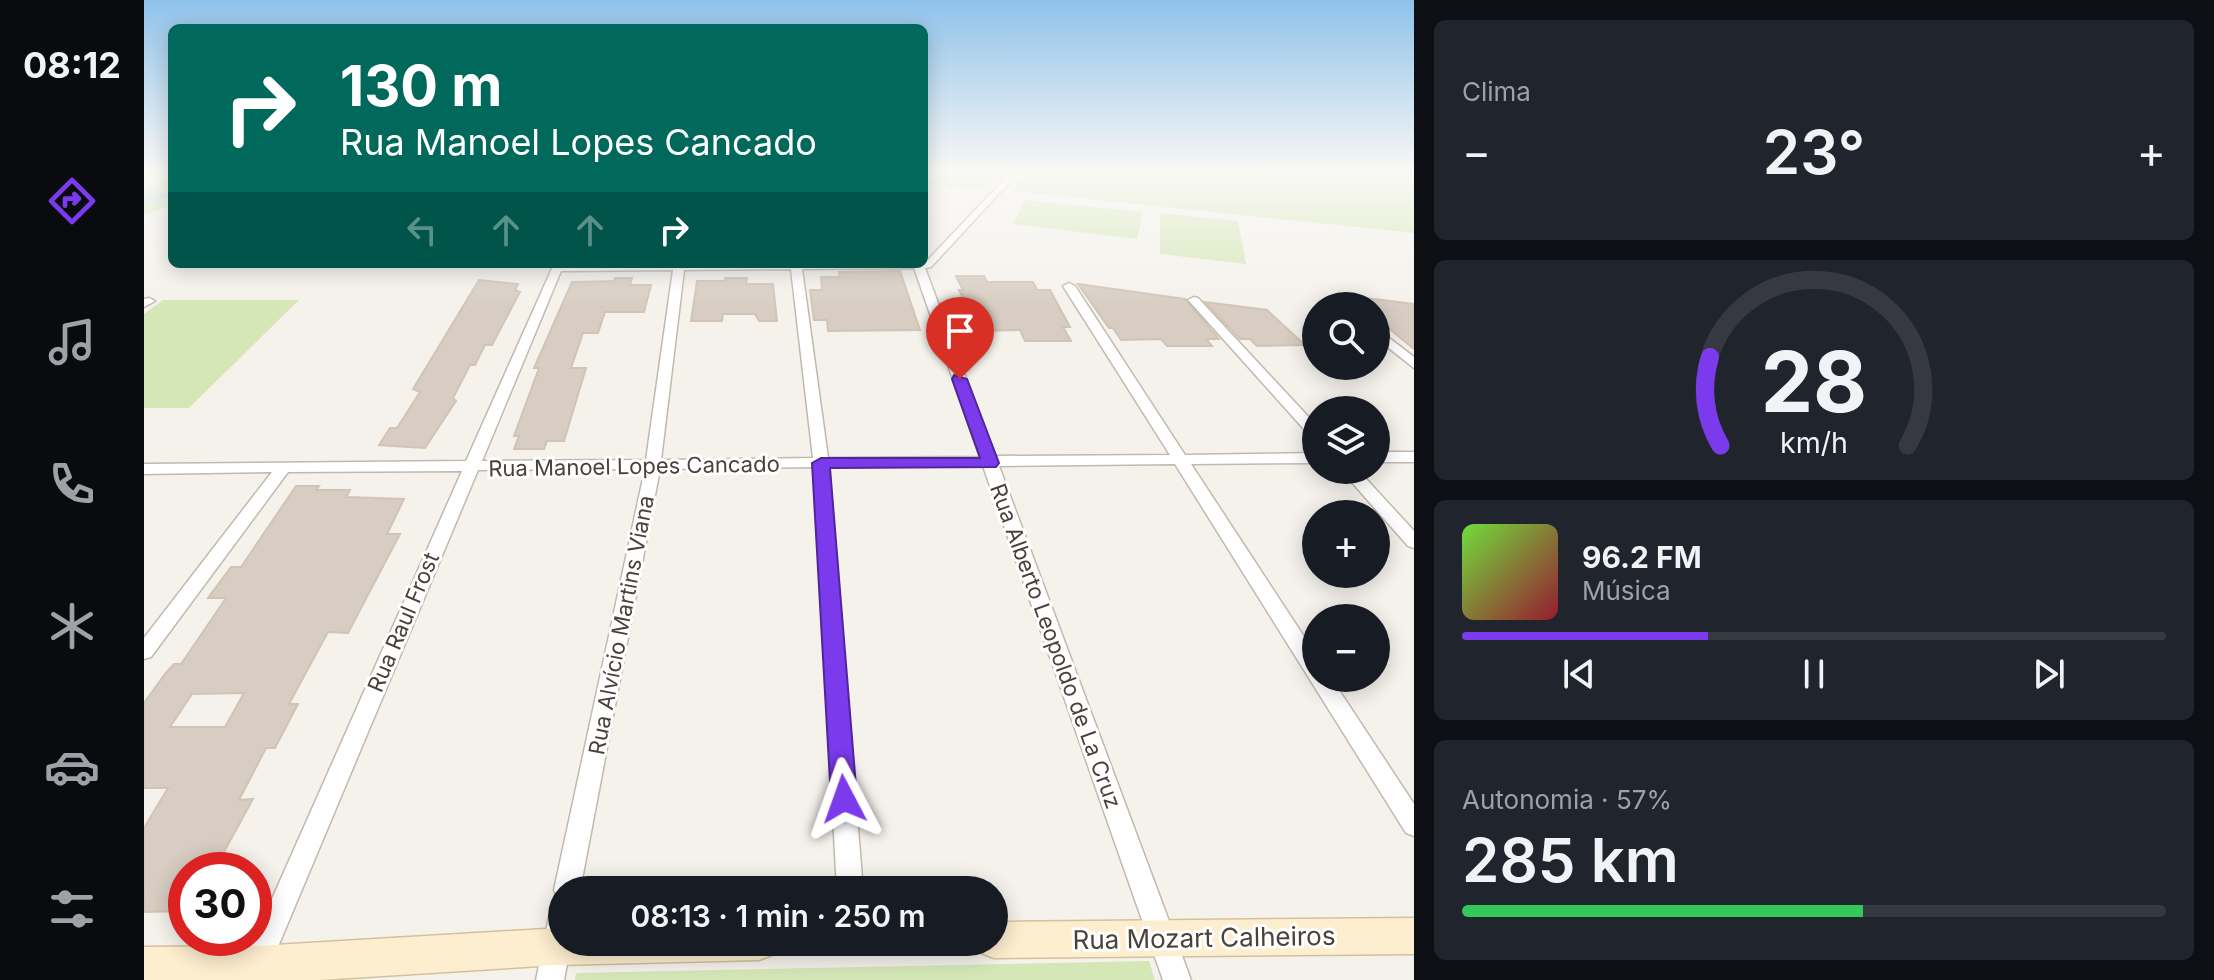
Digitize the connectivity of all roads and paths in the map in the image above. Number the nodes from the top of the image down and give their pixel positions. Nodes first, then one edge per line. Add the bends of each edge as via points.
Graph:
1 (973, 217) edge
2 (928, 264) edge
3 (557, 268) edge
4 (678, 268) edge
5 (796, 268) edge
6 (920, 268) edge
7 (1069, 286) dead end
8 (1194, 300) dead end
9 (1390, 344) edge
10 (1414, 364) edge
11 (1302, 419) edge
12 (1390, 457) edge
13 (1414, 457) edge
14 (1302, 458) edge
15 (1180, 459) junction
16 (821, 463) junction
17 (990, 463) junction
18 (653, 466) junction
19 (283, 468) junction
20 (469, 468) junction
21 (144, 469) edge
22 (1362, 484) edge
23 (1414, 542) edge
24 (1302, 649) edge
25 (144, 652) edge
26 (1329, 692) edge
27 (1414, 825) edge
28 (570, 876) edge
29 (849, 876) edge
30 (1414, 936) edge
31 (1008, 940) edge
32 (1162, 940) junction
33 (548, 949) edge
34 (144, 966) edge
35 (253, 973) edge
36 (1177, 980) edge

1 - 2 street
3 - 20 street, Rua Raul Frost
4 - 18 street, Rua Alvício Martins Viana
5 - 16 street
6 - 17 street, Rua Alberto Leopoldo de La Cruz
7 - 15 street
8 - 11 street
9 - 10 street
12 - 13 street
14 - 15 street, Rua Manoel Lopes Cancado
15 - 17 street, Rua Manoel Lopes Cancado
15 - 24 street
16 - 17 street, Rua Manoel Lopes Cancado
16 - 18 street, Rua Manoel Lopes Cancado
16 - 29 street
17 - 32 street, Rua Alberto Leopoldo de La Cruz
18 - 20 street, Rua Manoel Lopes Cancado
18 - 28 street, Rua Alvício Martins Viana
19 - 20 street, Rua Manoel Lopes Cancado
19 - 21 street, Rua Manoel Lopes Cancado
19 - 25 street
20 - 35 street, Rua Raul Frost
22 - 23 street
26 - 27 street
30 - 32 street, Rua Mozart Calheiros
31 - 32 street, Rua Mozart Calheiros
32 - 36 street, Rua Alberto Leopoldo de La Cruz
33 - 35 street
34 - 35 street

